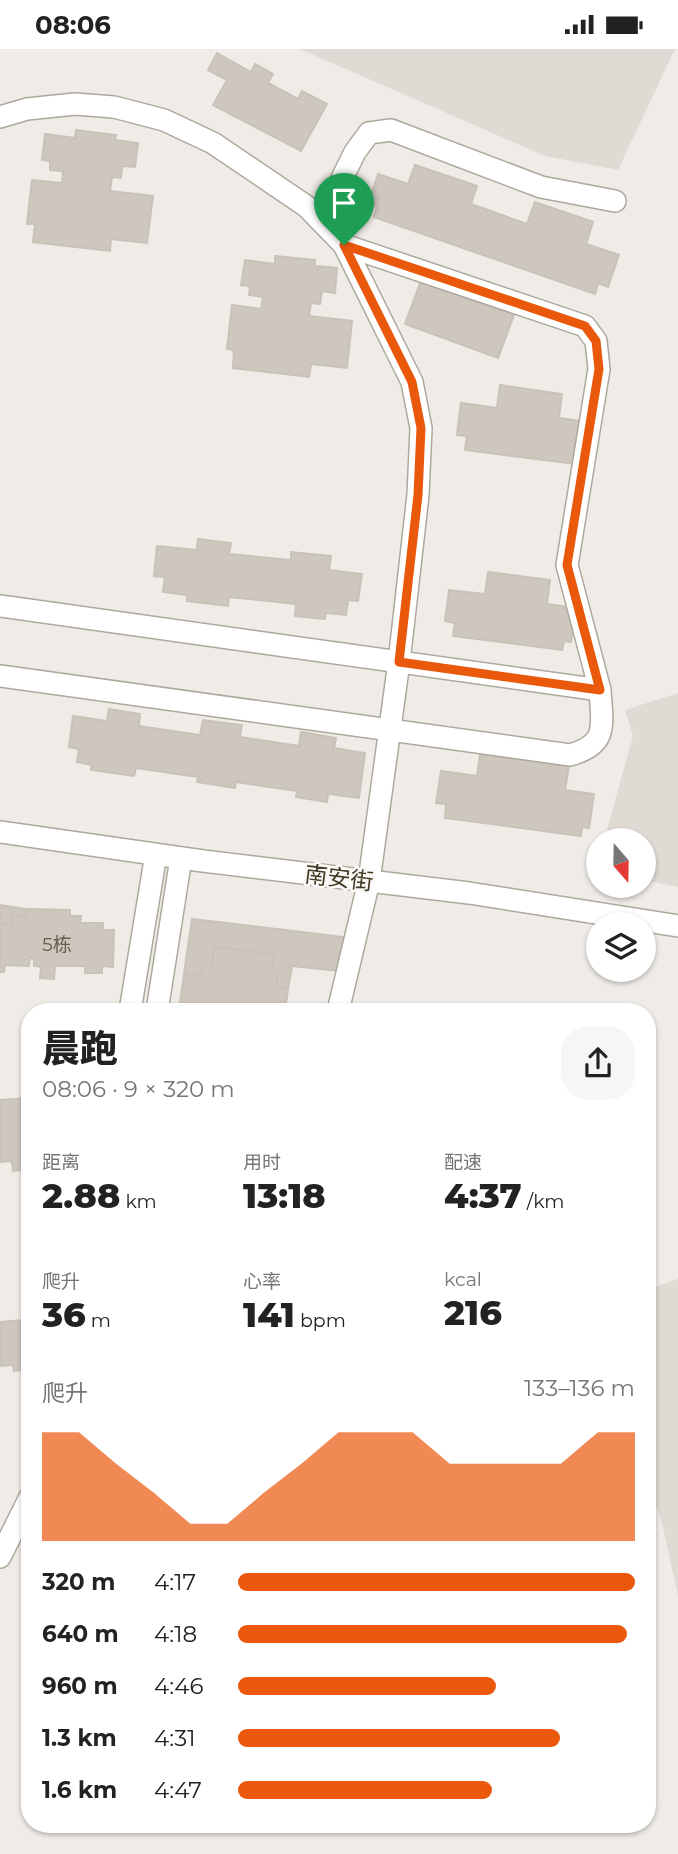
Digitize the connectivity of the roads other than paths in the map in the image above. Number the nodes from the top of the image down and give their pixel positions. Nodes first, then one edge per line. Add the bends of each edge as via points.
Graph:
1 (0, 117) edge
2 (615, 201) dead end
3 (321, 221) junction
4 (344, 245) junction
5 (0, 606) edge
6 (399, 662) junction
7 (0, 676) edge
8 (600, 690) junction
9 (390, 730) junction
10 (0, 832) edge
11 (156, 854) junction
12 (181, 858) junction
13 (369, 881) junction
14 (678, 926) edge
15 (131, 1003) edge
16 (158, 1003) edge
17 (340, 1003) edge
18 (21, 1515) edge
19 (0, 1557) edge

1 - 3 street via 75,104 114,107 164,120 213,143
2 - 3 street via 541,187 391,130 369,133
3 - 4 street
4 - 6 street via 412,382 421,428
4 - 8 street via 585,326 596,341 599,369 567,565
5 - 6 street
6 - 8 street
6 - 9 street
7 - 9 street
8 - 9 street via 598,740 570,755
9 - 13 street
10 - 11 street, 南安街
11 - 12 street, 南安街
11 - 15 street
12 - 13 street, 南安街
12 - 16 street
13 - 14 street, 南安街
13 - 17 street
18 - 19 street

